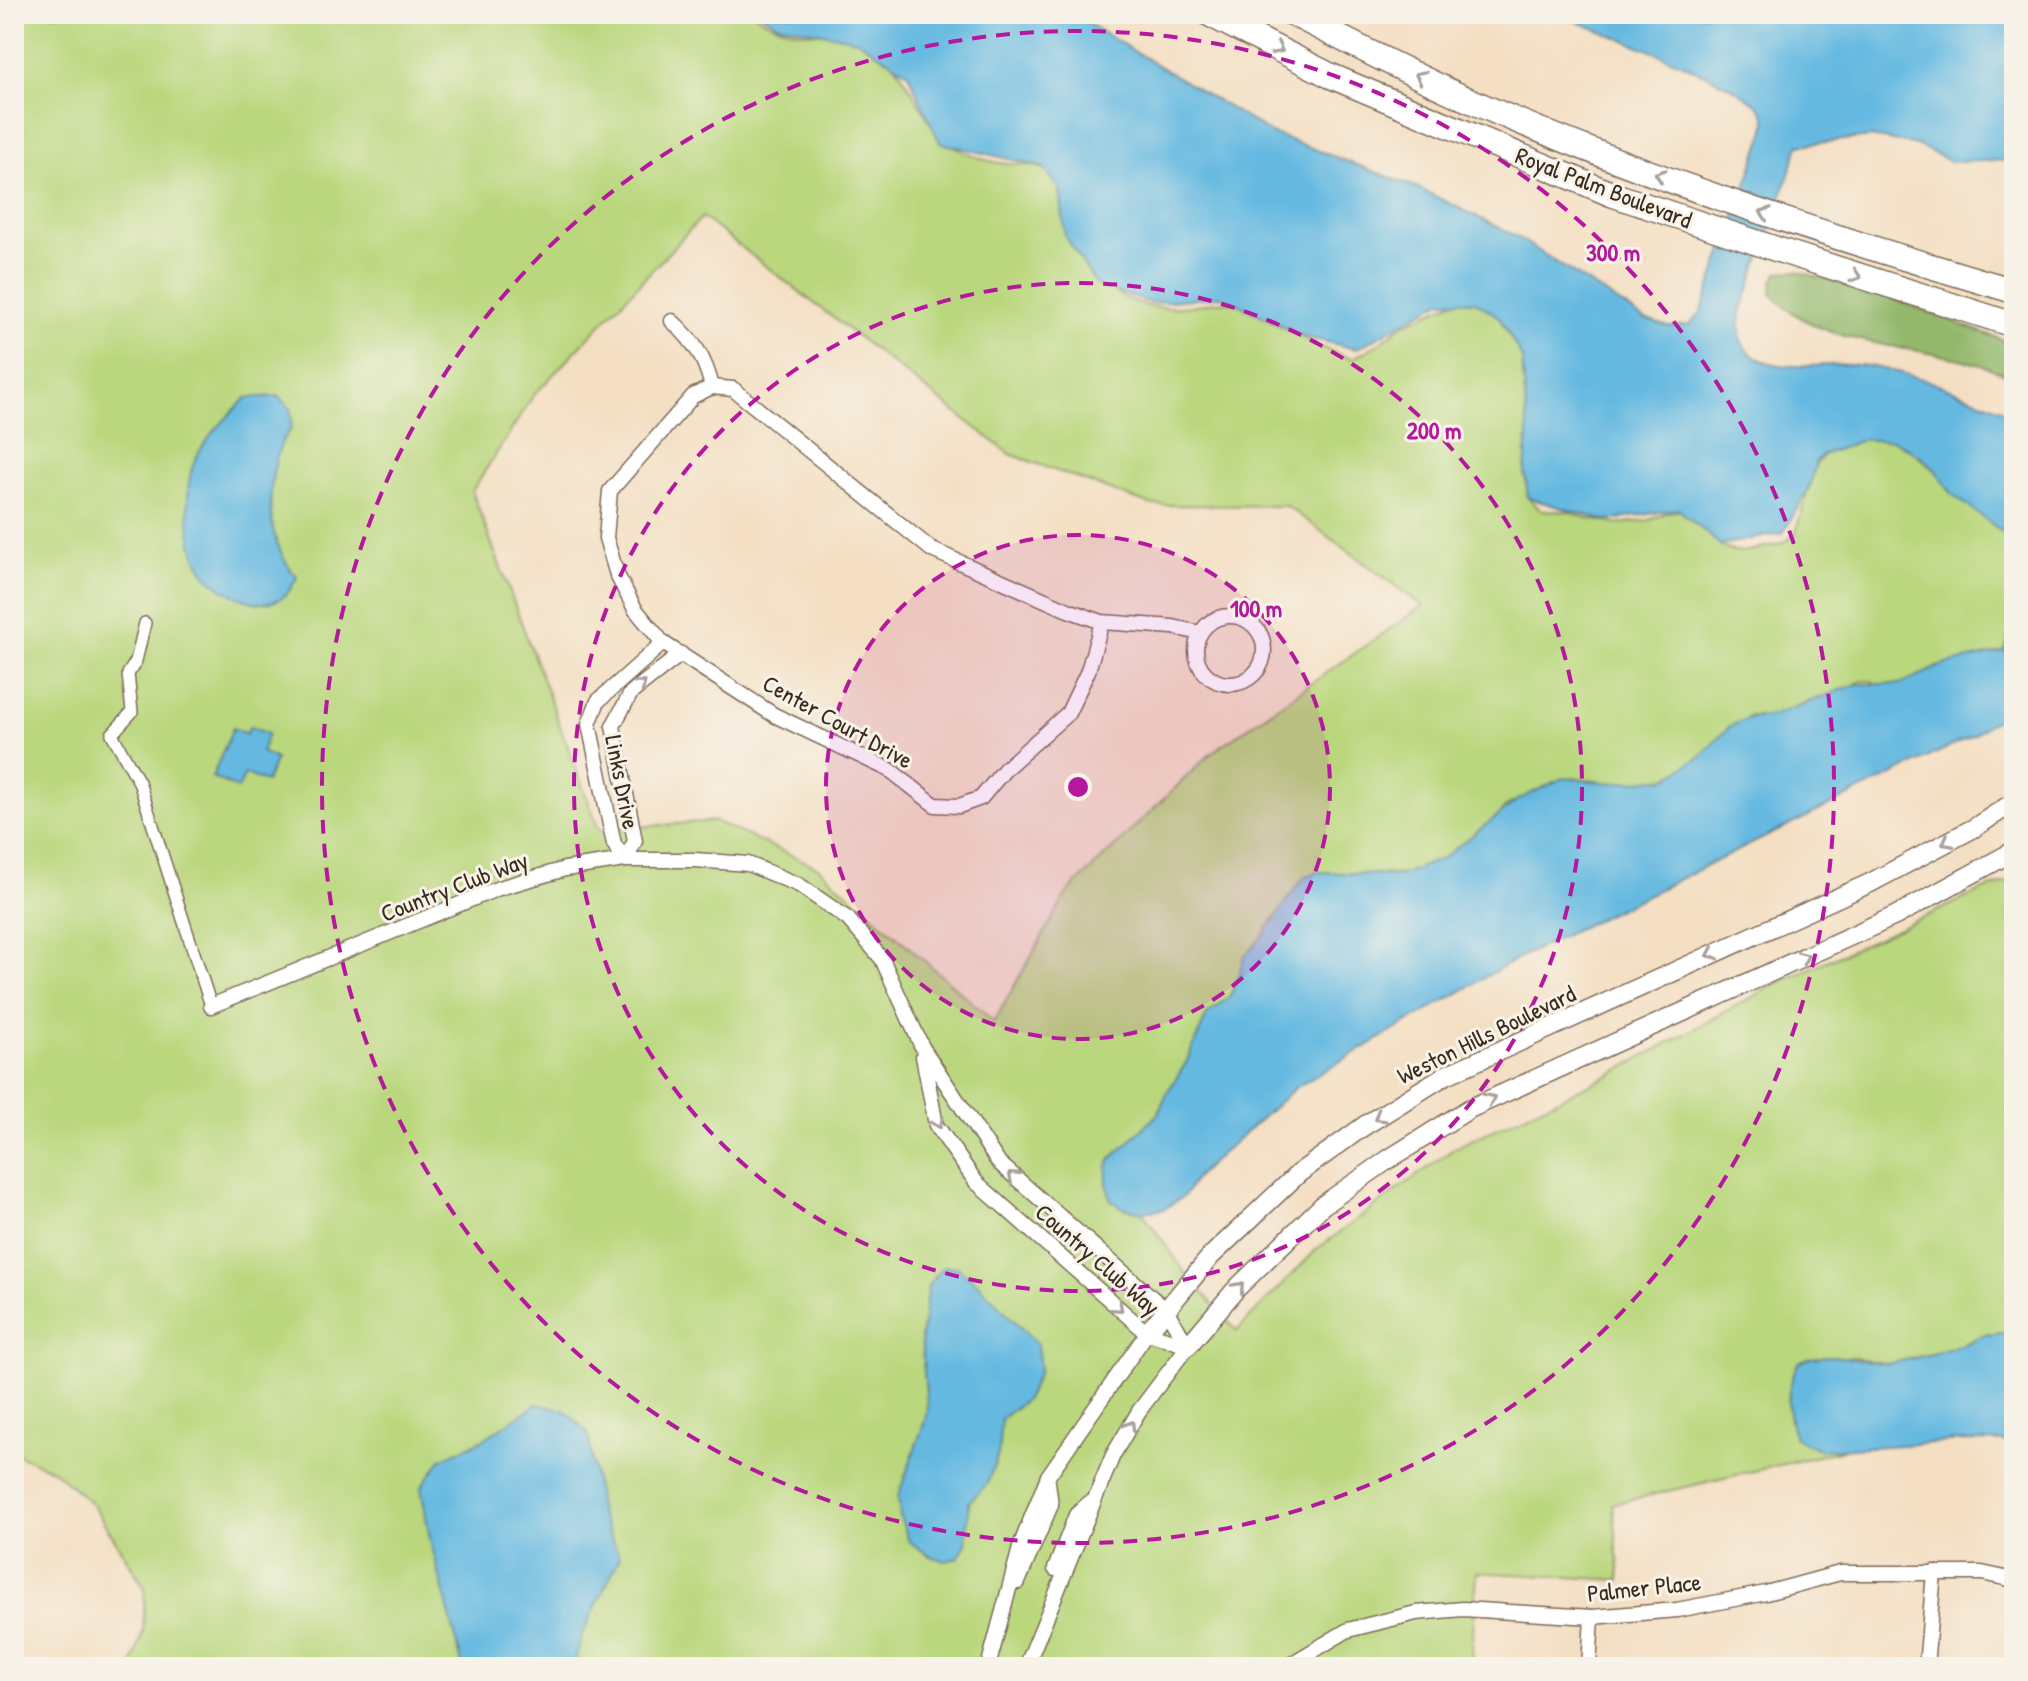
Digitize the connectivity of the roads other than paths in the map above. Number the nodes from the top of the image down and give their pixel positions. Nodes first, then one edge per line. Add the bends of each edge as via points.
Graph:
1 (1209, 14) edge
2 (1293, 14) edge
3 (2014, 291) edge
4 (672, 321) dead end
5 (2014, 325) edge
6 (712, 387) junction
7 (1102, 622) junction
8 (145, 623) dead end
9 (1200, 633) junction
10 (663, 643) junction
11 (681, 654) junction
12 (601, 698) junction
13 (620, 710) junction
14 (2014, 802) edge
15 (2014, 851) edge
16 (625, 860) junction
17 (211, 1006) joint
18 (922, 1047) junction
19 (1166, 1310) junction
20 (1147, 1333) junction
21 (1188, 1346) junction
22 (1934, 1572) junction
23 (2014, 1580) edge
24 (1592, 1617) junction
25 (988, 1667) edge
26 (1026, 1667) edge
27 (1286, 1667) edge
28 (1589, 1667) edge
29 (1926, 1667) edge

1 -> 5 main road, Royal Palm Boulevard via 1331,76 1611,194
3 -> 2 main road, Royal Palm Boulevard via 1894,256 1599,153 1462,97
4 - 6 street via 694,342
6 - 7 street via 733,389 932,550
6 - 10 street, Center Court Drive via 693,396 610,491 606,538 617,575 635,609
7 - 9 street
7 - 11 street, Center Court Drive via 1088,671 1068,713 981,798 959,806 935,805 890,770 774,715
8 - 17 street via 128,674 132,712 112,734 139,782
9 - 9 street via 1196,655 1216,681 1239,683 1263,661 1263,639 1249,621 1228,616 1207,624
10 - 11 street, Center Court Drive
10 - 12 street
13 -> 11 street, Links Drive via 631,693
12 - 13 street, Links Drive
12 - 16 street, Links Drive via 589,724 614,844
13 - 16 street, Links Drive via 613,726 635,841
14 -> 19 street, Weston Hills Boulevard via 1870,883 1444,1076 1299,1173 1211,1256
21 -> 15 street via 1236,1289 1323,1205 1469,1109 1895,916
16 - 17 street, Country Club Way via 565,869 499,888
16 - 18 street, Country Club Way via 748,864 799,885 848,919 882,959
19 -> 18 street, Country Club Way via 998,1162
18 -> 20 street, Country Club Way via 936,1125 976,1182
19 - 20 street, Weston Hills Boulevard
19 - 21 street, Country Club Way
20 - 21 street, Country Club Way
20 - 25 street, Weston Hills Boulevard via 1048,1476 1051,1505 996,1634
26 -> 21 street via 1076,1515 1096,1496 1139,1411
22 - 23 street, Palmer Place
22 - 24 street, Palmer Place via 1840,1573 1677,1610
22 - 29 street
24 - 27 street, Palmer Place via 1463,1609 1416,1613 1348,1630
24 - 28 street

